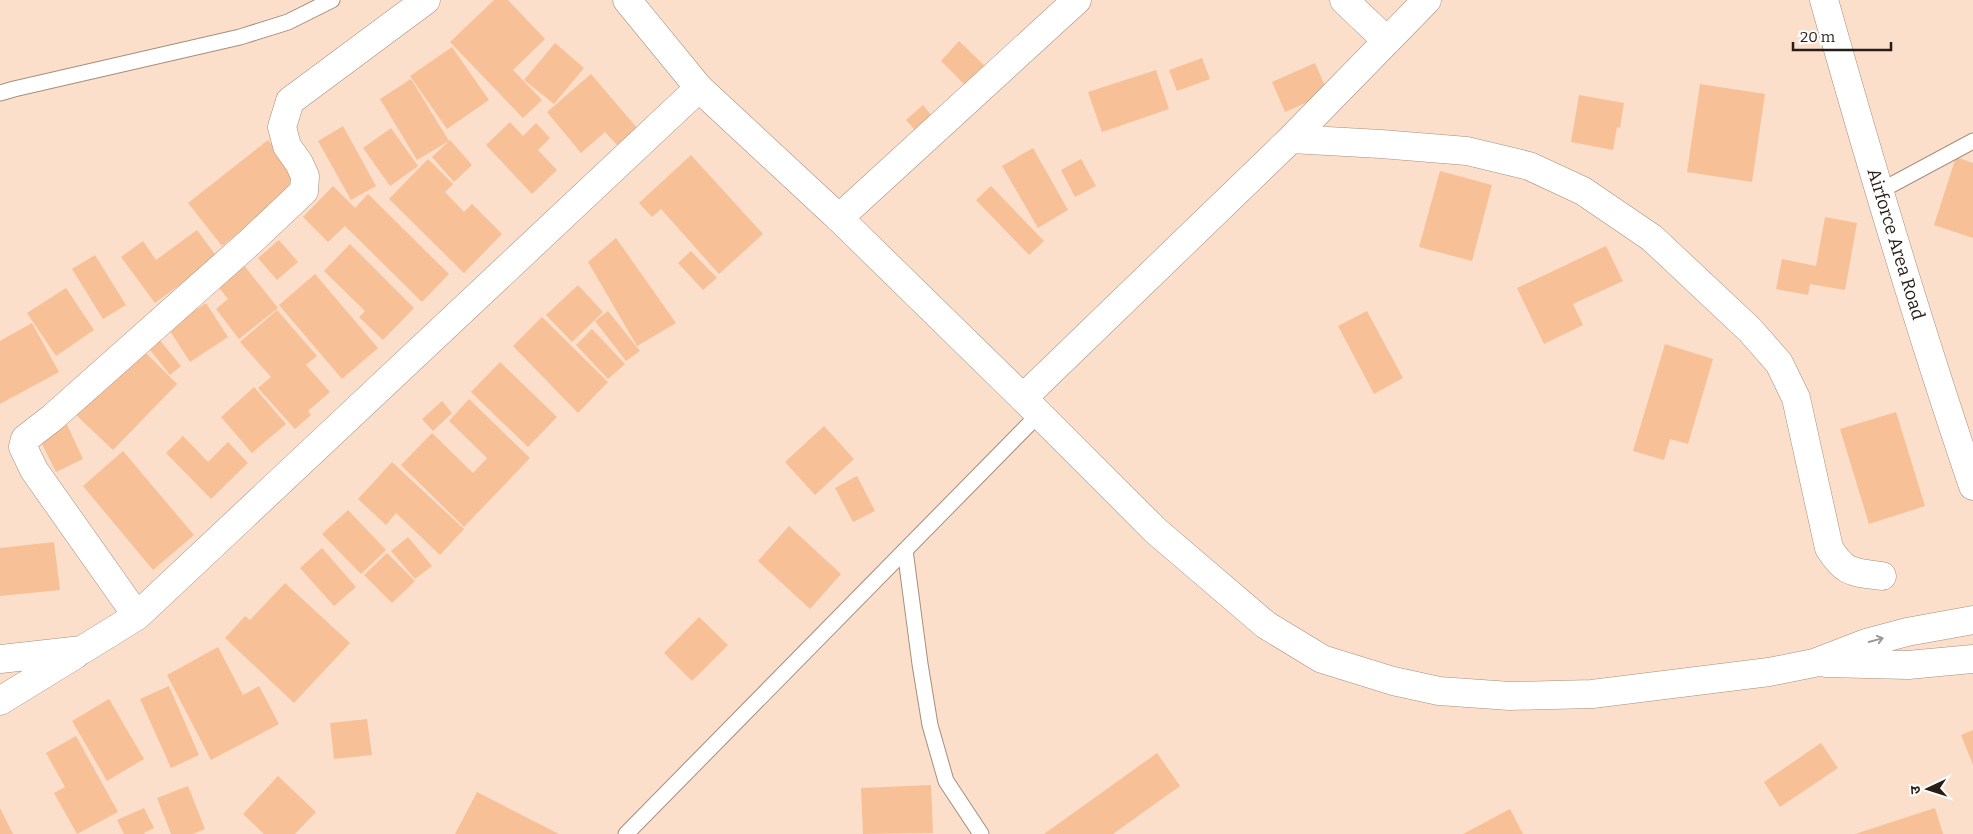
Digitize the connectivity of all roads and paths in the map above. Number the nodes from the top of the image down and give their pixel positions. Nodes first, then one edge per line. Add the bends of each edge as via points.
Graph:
1 (332, 0) edge
2 (426, 0) edge
3 (627, 0) edge
4 (1077, 0) edge
5 (1344, 0) edge
6 (1427, 0) edge
7 (1824, 0) edge
8 (1387, 41) junction
9 (699, 88) junction
10 (0, 93) edge
11 (1291, 139) junction
12 (1973, 141) edge
13 (1880, 192) junction
14 (839, 218) junction
15 (1031, 406) junction
16 (1973, 486) edge
17 (905, 550) junction
18 (1882, 576) dead end
19 (137, 616) junction
20 (1973, 620) edge
21 (1973, 630) edge
22 (82, 650) junction
23 (1973, 650) edge
24 (1973, 658) edge
25 (0, 659) edge
26 (1814, 663) junction
27 (0, 701) edge
28 (626, 834) edge
29 (981, 834) edge

1 - 10 lane via 288,22 240,37
2 - 19 street via 290,102 282,127 287,146 305,176 304,191 25,439 23,447 34,470
3 - 9 street
4 - 14 street
5 - 8 street
6 - 8 street
7 - 13 street, Airforce Area Road
8 - 11 street
9 - 14 street
9 - 19 street
11 - 15 street
11 - 18 street via 1467,151 1529,166 1583,191 1652,238 1750,330 1779,363 1796,398 1829,548 1838,562 1850,571
12 - 13 lane
13 - 16 street, Airforce Area Road
14 - 15 street
15 - 17 lane
15 - 26 street via 1156,531 1229,594 1266,625 1331,662 1439,691 1510,696 1592,694 1770,672
17 - 28 lane
17 - 29 lane via 933,734 946,781
19 - 22 street
26 -> 20 street via 1906,632
21 - 23 street
22 - 25 street
22 - 27 street
24 - 26 street via 1908,665

